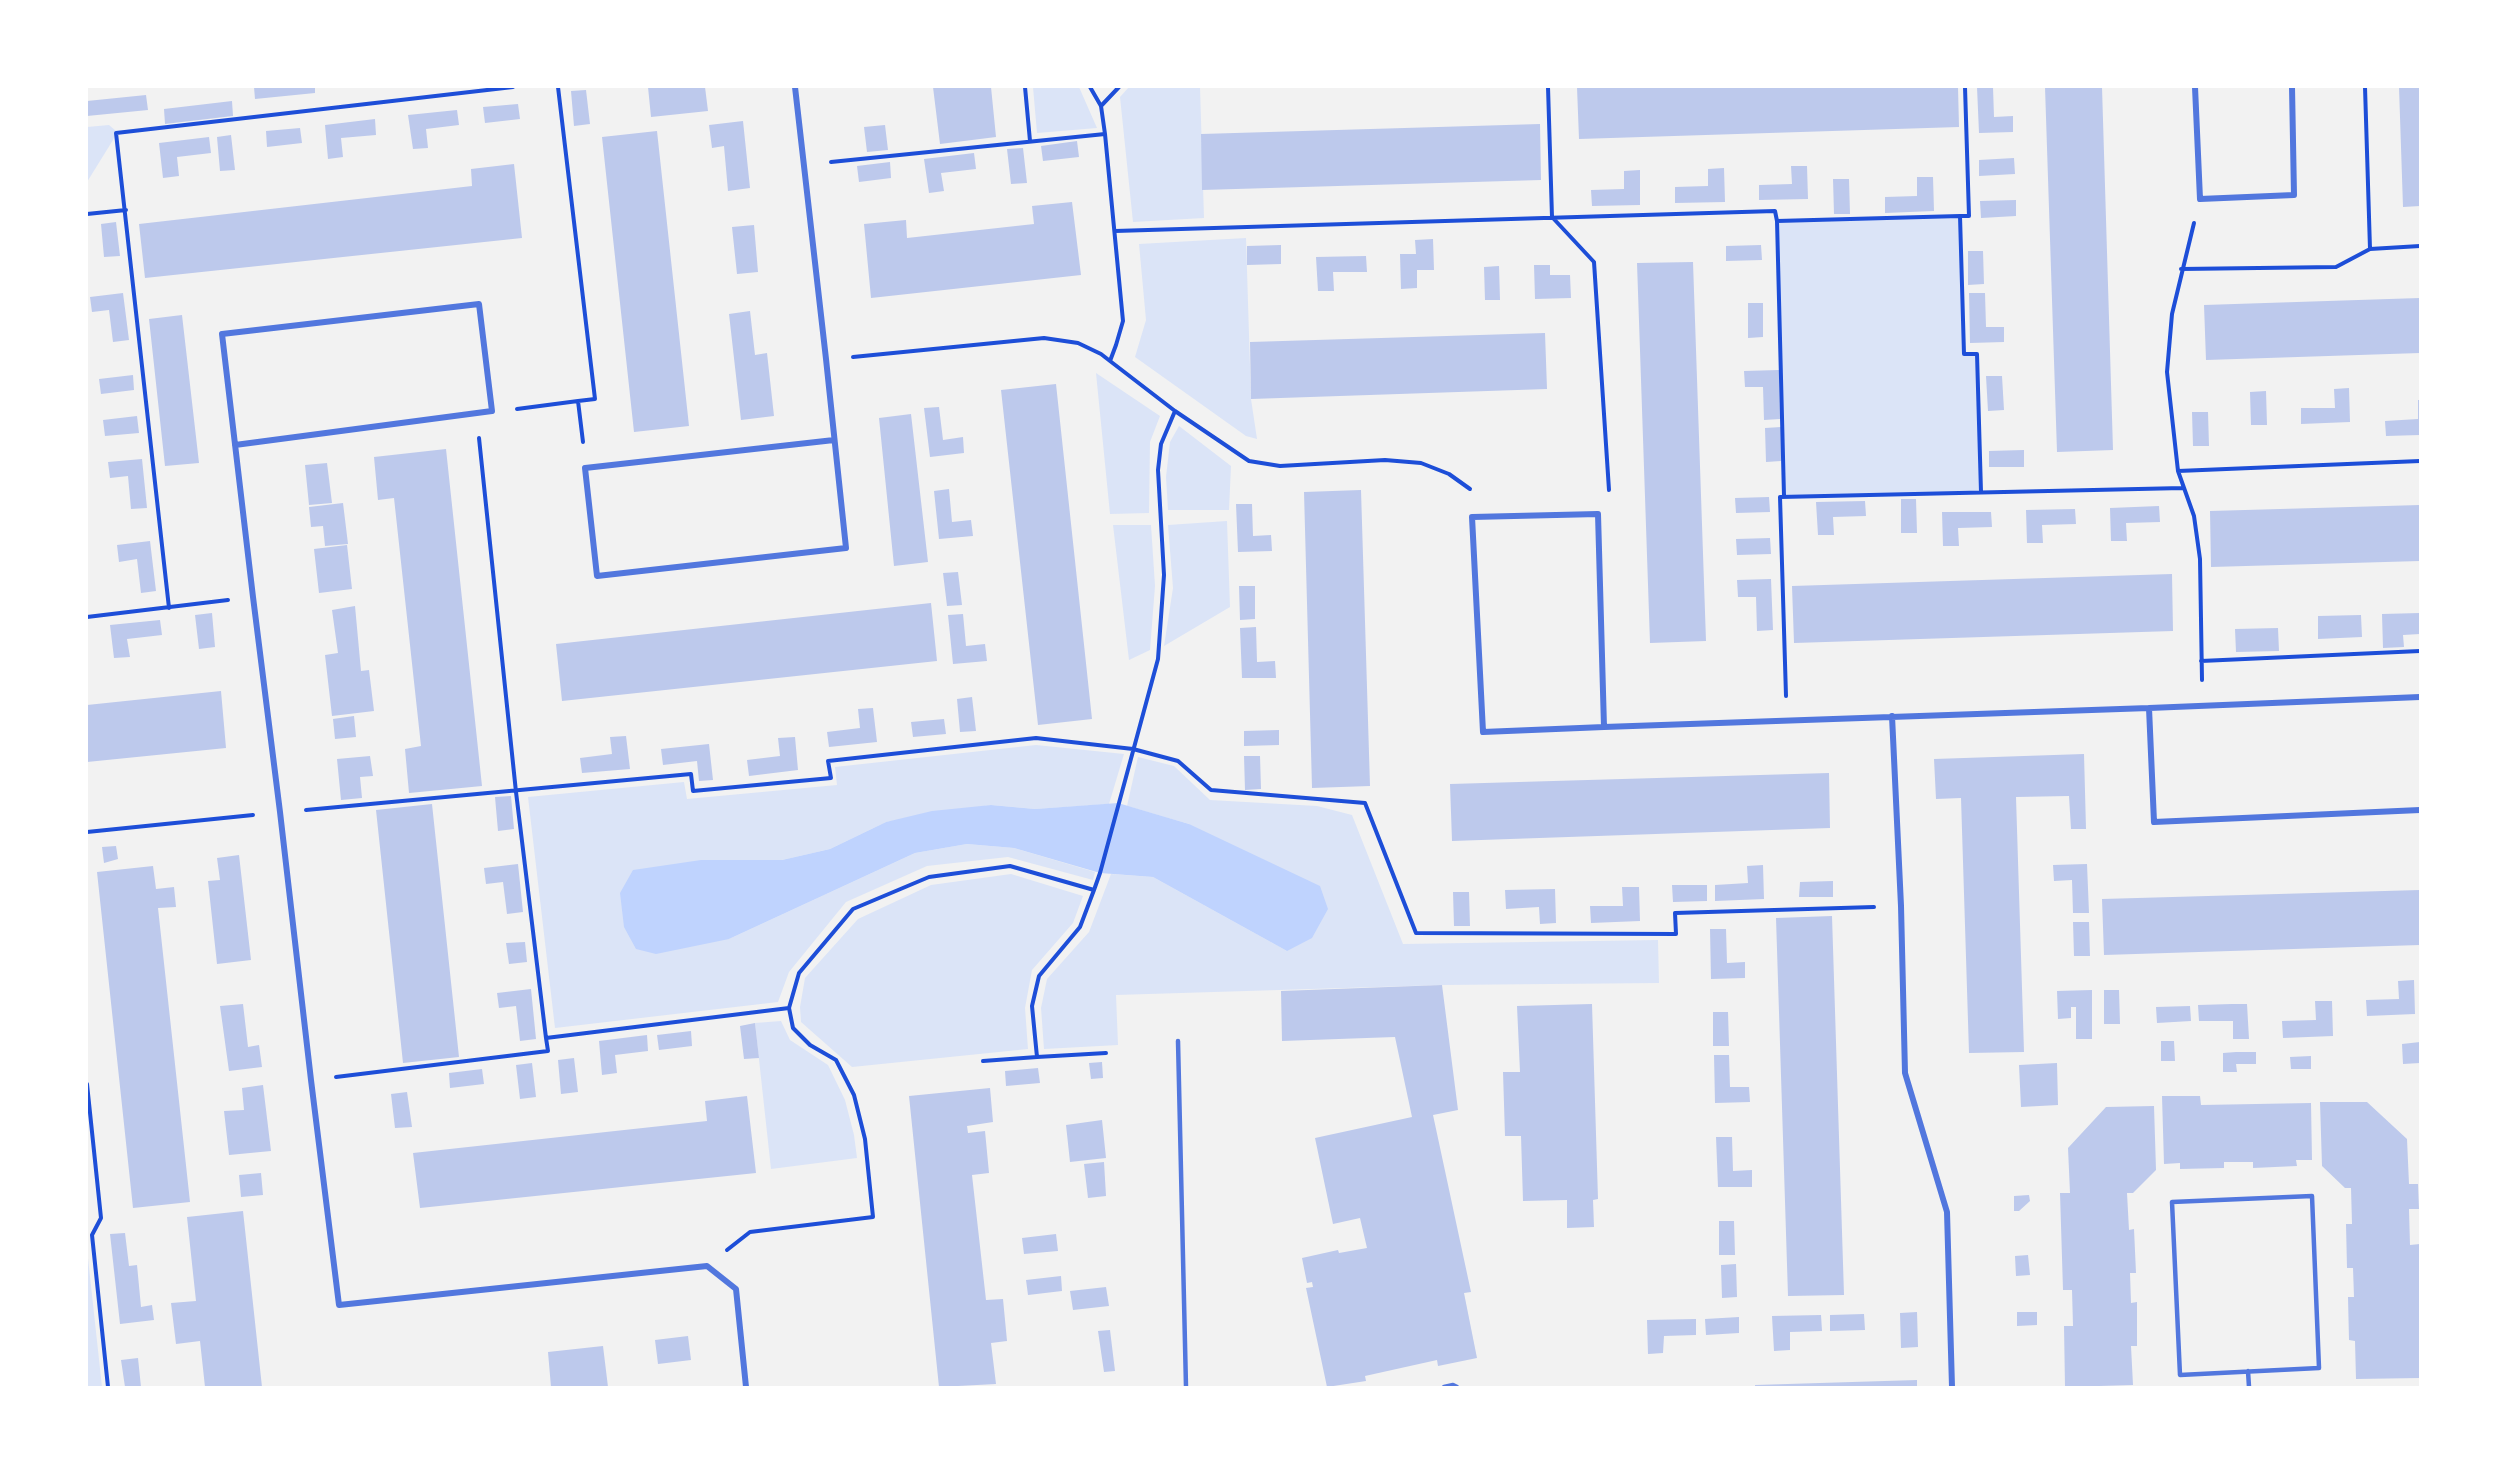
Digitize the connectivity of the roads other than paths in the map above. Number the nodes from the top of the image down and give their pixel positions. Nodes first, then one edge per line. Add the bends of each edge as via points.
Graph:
1 (795, 87) edge
2 (2195, 87) edge
3 (2292, 87) edge
4 (834, 440) junction
5 (235, 445) junction
6 (2420, 697) edge
7 (2149, 708) junction
8 (1892, 716) junction
9 (1604, 727) junction
10 (2420, 810) edge
11 (1178, 1041) dead end
12 (2248, 1371) junction
13 (746, 1387) edge
14 (1186, 1387) edge
15 (1444, 1387) edge
16 (1457, 1387) edge
17 (1952, 1387) edge
18 (2249, 1387) edge

1 - 4 street
2 - 3 street via 2200,199 2294,195
4 - 4 street via 846,549 597,576 585,468
5 - 5 street via 222,334 479,304 492,411
5 - 13 street via 339,1305 706,1266 736,1290
6 - 7 street
7 - 8 street
7 - 10 street via 2154,822
8 - 9 street
8 - 17 street via 1905,1073 1947,1212
9 - 9 street via 1598,514 1472,517 1483,732
11 - 14 lane
12 - 12 lane via 2319,1368 2312,1196 2172,1202 2180,1375
12 - 18 lane
15 - 16 lane

